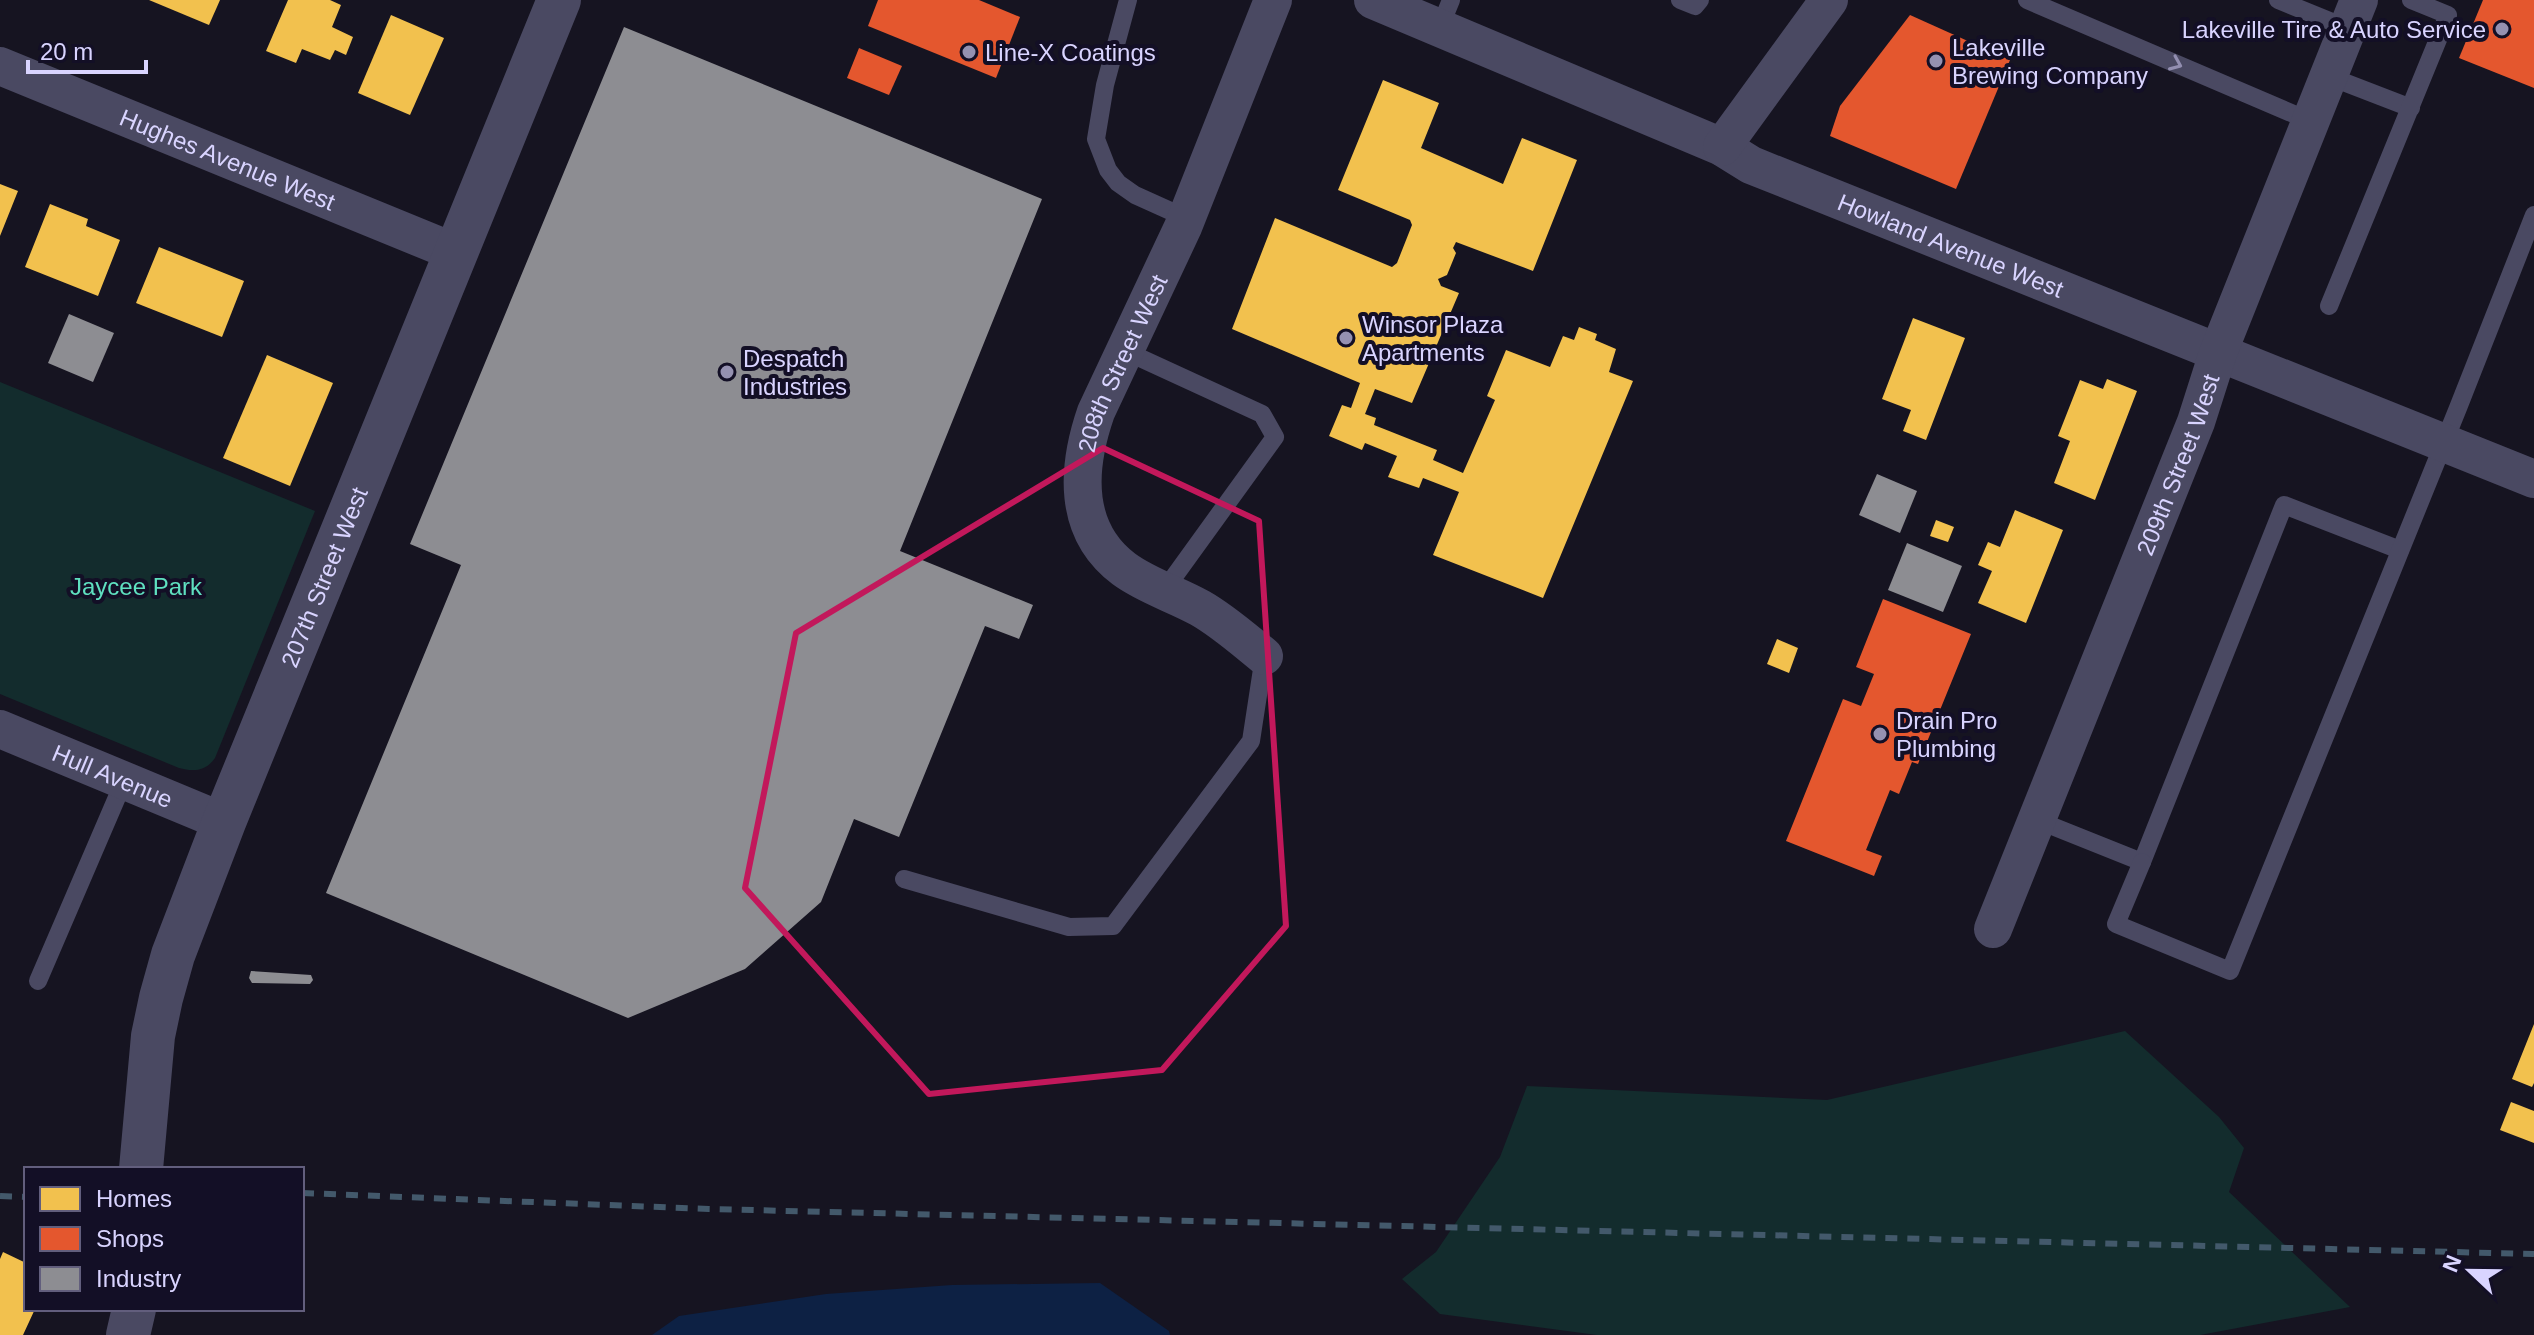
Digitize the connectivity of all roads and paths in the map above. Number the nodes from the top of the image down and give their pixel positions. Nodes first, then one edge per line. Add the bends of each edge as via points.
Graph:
1 (559, 0) edge
2 (1128, 0) edge
3 (1273, 0) edge
4 (1373, 0) edge
5 (1680, 0) edge
6 (1700, 0) edge
7 (1829, 0) edge
8 (2027, 0) edge
9 (2278, 0) edge
10 (2411, 0) edge
11 (1445, 14) edge
12 (2353, 14) edge
13 (0, 66) edge
14 (2328, 76) junction
15 (2411, 108) junction
16 (2310, 121) junction
17 (1722, 147) junction
18 (2534, 215) edge
19 (1186, 218) junction
20 (457, 253) junction
21 (2329, 306) dead end
22 (1125, 351) junction
23 (2218, 353) junction
24 (2444, 443) junction
25 (2534, 479) edge
26 (2400, 550) junction
27 (1163, 592) junction
28 (1264, 656) joint
29 (0, 729) edge
30 (124, 781) junction
31 (2037, 820) junction
32 (224, 822) junction
33 (2142, 862) junction
34 (904, 879) dead end
35 (1993, 929) dead end
36 (38, 981) dead end
37 (141, 1167) edge
38 (134, 1311) edge
39 (128, 1335) edge

1 - 20 street, 207th Street West
2 - 19 lane via 1096,139 1118,183
3 - 19 street, 208th Street West
4 - 11 street, Howland Avenue West
5 - 6 lane via 1695,6
7 - 17 street
8 -> 16 lane
9 - 12 lane
10 - 15 lane via 2448,15
11 - 17 street, Howland Avenue West
12 - 14 street, 209th Street West
13 - 20 street, Hughes Avenue West
14 - 15 lane
14 - 16 street, 209th Street West
15 - 21 lane
16 - 23 street, 209th Street West
17 - 23 street, Howland Avenue West via 1751,165
18 - 24 lane
19 - 22 street, 208th Street West
20 - 32 street, 207th Street West
22 - 27 street, 208th Street West via 1087,439 1082,486 1086,512 1106,554
22 - 27 lane via 1262,414 1275,437
23 - 24 street, Howland Avenue West
23 - 31 street, 209th Street West via 2196,422
24 - 25 street, Howland Avenue West
24 - 26 lane
26 - 33 lane via 2284,505
26 - 33 lane via 2230,971 2116,924
27 - 28 street, 208th Street West via 1218,619
28 - 34 lane via 1251,741 1113,926 1069,927
29 - 30 street, Hull Avenue
30 - 32 street, Hull Avenue
30 - 36 lane
31 - 33 lane
31 - 35 street, 209th Street West
32 - 37 street, 207th Street West via 161,998
38 - 39 street

